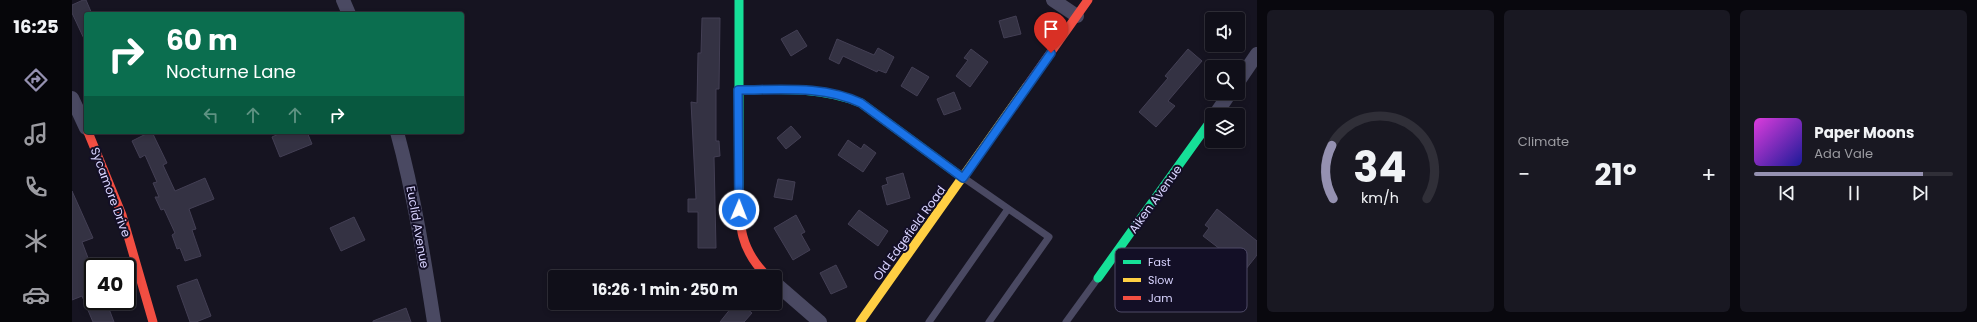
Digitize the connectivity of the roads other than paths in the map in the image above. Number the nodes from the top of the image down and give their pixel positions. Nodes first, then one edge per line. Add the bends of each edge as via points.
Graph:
1 (342, 0) edge
2 (739, 0) edge
3 (1053, 0) edge
4 (1088, 0) edge
5 (348, 12) edge
6 (1077, 16) junction
7 (1257, 54) edge
8 (1245, 72) edge
9 (738, 90) junction
10 (72, 98) edge
11 (84, 124) edge
12 (1205, 129) edge
13 (89, 134) edge
14 (398, 134) edge
15 (963, 178) junction
16 (1008, 209) junction
17 (1120, 248) edge
18 (1115, 254) edge
19 (760, 270) edge
20 (1098, 278) joint
21 (782, 289) edge
22 (153, 322) edge
23 (434, 322) edge
24 (820, 322) edge
25 (860, 322) edge
26 (929, 322) edge
27 (989, 322) edge
28 (1066, 322) edge

1 - 5 street
2 - 9 street
3 - 6 street
4 - 6 street, Old Edgefield Road
6 - 15 street, Old Edgefield Road
7 - 8 street
9 - 15 street via 817,90 847,97 861,103
9 - 19 street via 739,223 747,249
10 - 11 street
12 - 17 street, Aiken Avenue
13 - 22 street, Sycamore Drive via 122,215
14 - 23 street, Euclid Avenue via 418,224
15 - 16 lane
15 - 25 street, Old Edgefield Road
16 - 26 lane
16 - 27 lane via 1049,237
18 - 20 street, Aiken Avenue
20 - 28 lane
21 - 24 street

